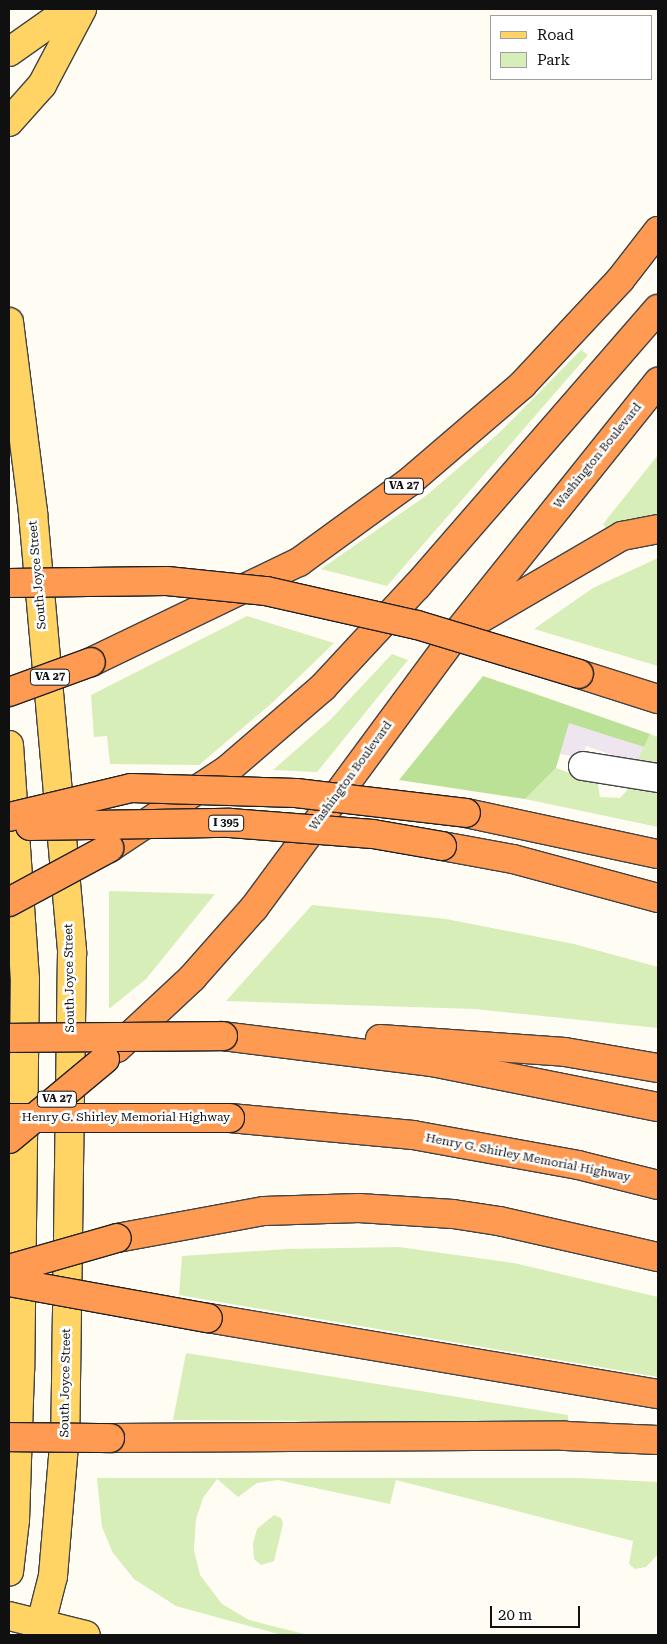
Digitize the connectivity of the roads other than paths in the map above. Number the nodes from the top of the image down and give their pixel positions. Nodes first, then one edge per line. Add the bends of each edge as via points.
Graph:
1 (70, 9) edge
2 (82, 9) edge
3 (9, 52) edge
4 (9, 122) edge
5 (658, 231) edge
6 (658, 299) edge
7 (658, 309) edge
8 (9, 322) edge
9 (631, 337) junction
10 (658, 382) edge
11 (658, 529) edge
12 (9, 583) edge
13 (457, 633) junction
14 (9, 692) edge
15 (658, 699) edge
16 (9, 744) edge
17 (583, 766) dead end
18 (658, 778) edge
19 (9, 817) edge
20 (9, 828) edge
21 (658, 854) edge
22 (658, 898) edge
23 (9, 902) edge
24 (223, 1036) junction
25 (9, 1038) edge
26 (658, 1068) edge
27 (658, 1107) edge
28 (9, 1118) edge
29 (9, 1139) edge
30 (658, 1185) edge
31 (658, 1256) edge
32 (9, 1269) edge
33 (9, 1282) edge
34 (658, 1394) edge
35 (9, 1437) edge
36 (658, 1440) edge
37 (9, 1572) edge
38 (9, 1616) edge
39 (39, 1630) edge
40 (86, 1635) edge

1 - 3 main road
2 - 4 main road via 42,85
5 - 14 highway, VA 27, bridge via 620,280 522,385 409,482 299,562 91,662
6 - 9 highway
7 - 9 highway
8 - 39 main road, South Joyce Street via 33,513 72,952 65,1433 53,1576
9 - 23 highway, bridge via 417,586 323,687 227,770 110,848
10 - 13 highway, Washington Boulevard / VA 27
11 - 13 highway via 622,536
12 - 15 highway, bridge via 167,581 266,591 417,625
13 - 29 highway, Washington Boulevard / VA 27, bridge via 254,908 192,978 105,1059
16 - 37 main road via 25,980 20,1370 15,1520
17 - 18 lane
19 - 21 highway, bridge via 131,788 296,793 466,813
20 - 22 highway, I 395, bridge via 78,822 230,823 373,834 513,859
24 - 25 highway, bridge
24 - 26 highway via 495,1045
24 - 27 highway via 432,1062
28 - 30 highway, Henry G. Shirley Memorial Highway, bridge via 230,1118 422,1137 578,1166
31 - 32 highway, bridge via 490,1220 359,1208 264,1211 117,1238
33 - 34 highway, bridge
35 - 36 highway, bridge via 565,1436
38 - 39 main road
39 - 40 main road

